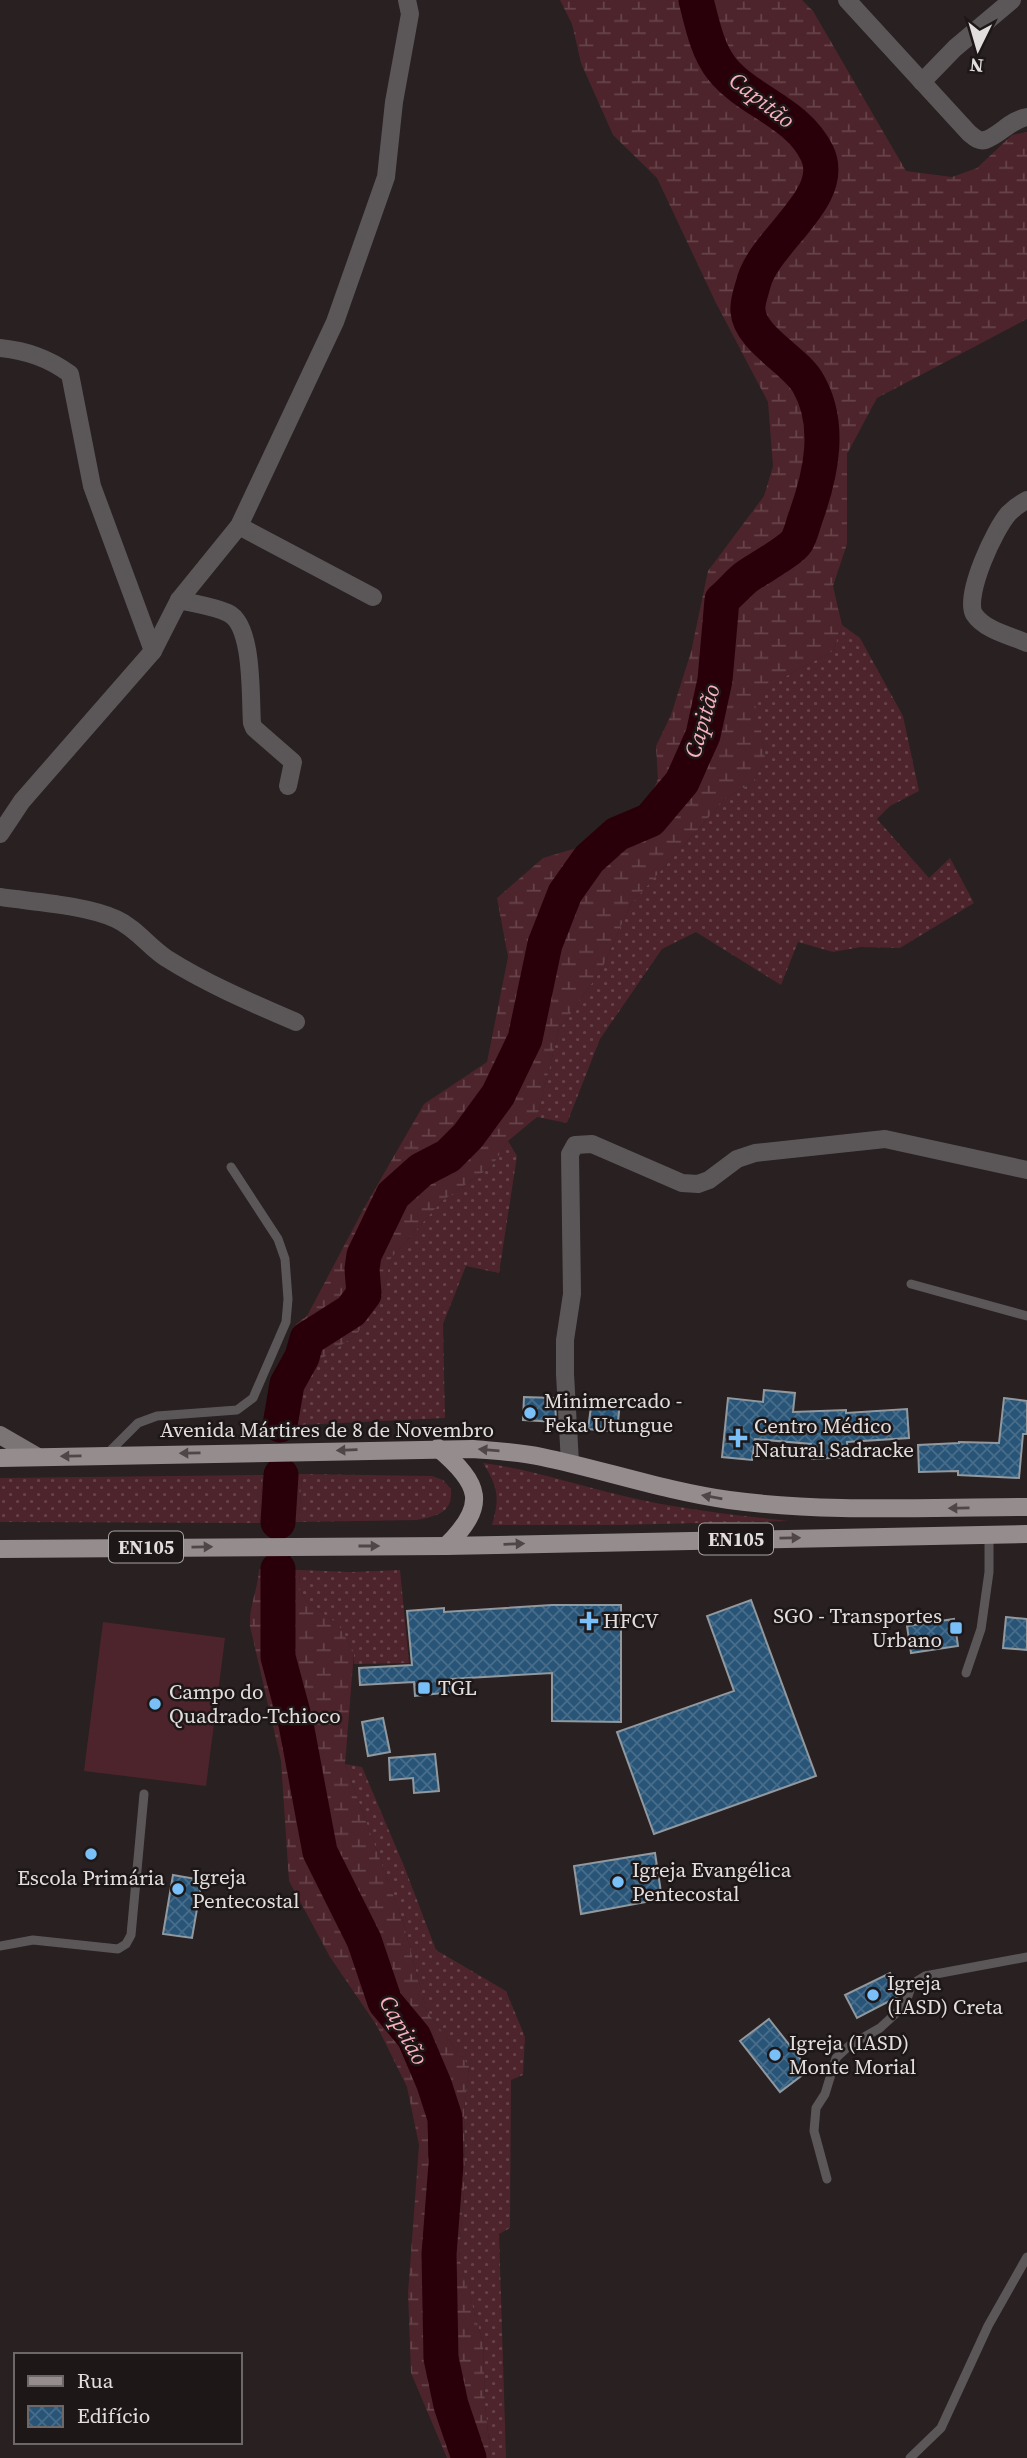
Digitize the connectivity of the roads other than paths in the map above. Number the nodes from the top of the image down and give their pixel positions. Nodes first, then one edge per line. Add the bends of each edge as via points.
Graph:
1 (407, 0) edge
2 (847, 0) edge
3 (1012, 0) edge
4 (922, 82) junction
5 (1027, 117) edge
6 (0, 348) edge
7 (1027, 500) edge
8 (239, 526) junction
9 (373, 597) dead end
10 (179, 600) junction
11 (1027, 643) edge
12 (153, 651) junction
13 (288, 786) dead end
14 (0, 834) edge
15 (0, 897) edge
16 (296, 1022) dead end
17 (231, 1167) dead end
18 (1027, 1171) edge
19 (911, 1284) dead end
20 (1027, 1316) edge
21 (0, 1435) edge
22 (438, 1448) junction
23 (105, 1455) junction
24 (38, 1457) junction
25 (0, 1458) edge
26 (570, 1464) junction
27 (1027, 1507) edge
28 (1027, 1534) edge
29 (989, 1535) junction
30 (446, 1546) junction
31 (0, 1549) edge
32 (966, 1674) dead end
33 (144, 1794) dead end
34 (0, 1946) edge
35 (1027, 1956) edge
36 (827, 2179) dead end
37 (1027, 2256) edge
38 (910, 2458) edge

1 - 8 street via 410,15 386,177 335,322
2 - 4 street
3 - 4 street
4 - 5 street via 978,139
6 - 12 street via 50,359 70,374 92,486
7 - 11 street via 1008,514 982,562 972,599 973,613 983,624
8 - 9 street
8 - 10 street
10 - 12 street
10 - 13 street via 229,613 240,625 251,670 252,723 293,762
12 - 14 street via 22,801
15 - 16 street via 114,918 165,957 232,995
17 - 23 lane via 278,1240 285,1259 286,1322 253,1398 237,1410 157,1416 138,1423
18 - 26 street via 885,1139 755,1153 698,1184 682,1183 592,1144 575,1145 570,1154 572,1294 565,1340
19 - 20 lane
21 - 24 street
22 -> 23 main road, Avenida Mártires de 8 de Novembro / EN105
26 -> 22 main road, Avenida Mártires de 8 de Novembro / EN105 via 507,1452
22 - 30 main road via 467,1476 475,1496 469,1521
23 -> 24 main road, Avenida Mártires de 8 de Novembro / EN105
24 - 25 main road, Avenida Mártires de 8 de Novembro / EN105
27 -> 26 main road, Avenida Mártires de 8 de Novembro / EN105 via 779,1505 675,1491
28 - 29 main road, EN105
30 -> 29 main road, EN105
29 - 32 lane via 981,1629
31 -> 30 main road, EN105
33 - 34 lane via 127,1944 118,1949 33,1940
35 - 36 lane via 925,1976 912,1984 905,2005 836,2058 816,2108 814,2131
37 - 38 lane via 988,2326 941,2428

